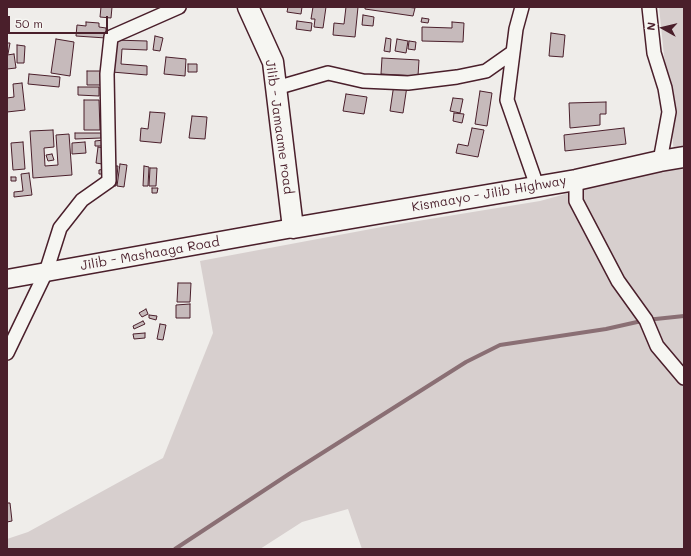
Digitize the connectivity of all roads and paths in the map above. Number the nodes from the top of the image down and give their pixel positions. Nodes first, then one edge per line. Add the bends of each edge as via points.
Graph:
1 (180, 7) edge
2 (248, 7) edge
3 (522, 7) edge
4 (649, 7) edge
5 (512, 52) junction
6 (276, 88) junction
7 (684, 157) edge
8 (660, 161) junction
9 (576, 180) junction
10 (537, 186) junction
11 (293, 228) junction
12 (46, 272) junction
13 (7, 279) edge
14 (7, 353) edge
15 (684, 378) edge

1 - 12 street via 111,36 107,74 109,181 82,200 60,228
2 - 6 main road, Jilib - Jamaame road via 272,62
3 - 5 street
4 - 8 street via 654,53 665,88 669,112
5 - 6 street via 486,71 457,77 408,83 362,81 328,74
5 - 10 street via 507,100
6 - 11 main road, Jilib - Jamaame road
7 - 8 main road, Kismaayo - Jilib Highway
8 - 9 main road, Kismaayo - Jilib Highway
9 - 10 main road, Kismaayo - Jilib Highway
9 - 15 street via 576,201 618,281 646,320 657,346
10 - 11 main road, Kismaayo - Jilib Highway
11 - 12 main road, Jilib - Mashaaga Road
12 - 13 main road, Jilib - Mashaaga Road
12 - 14 street

